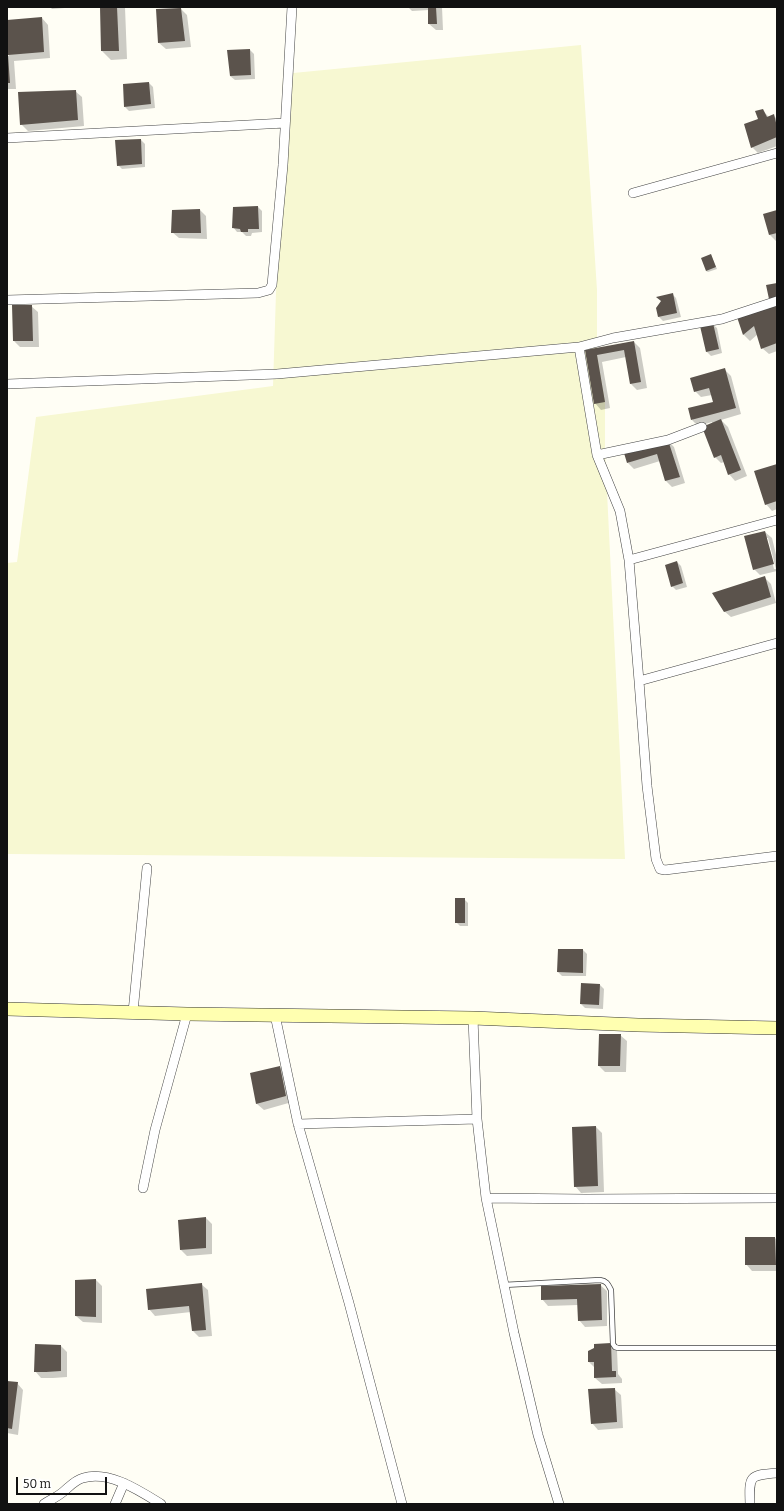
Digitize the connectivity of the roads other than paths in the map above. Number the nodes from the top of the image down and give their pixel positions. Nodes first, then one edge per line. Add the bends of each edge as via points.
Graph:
1 (292, 7) edge
2 (285, 123) junction
3 (7, 138) edge
4 (777, 153) edge
5 (633, 193) dead end
6 (7, 300) edge
7 (777, 301) edge
8 (579, 346) junction
9 (7, 384) edge
10 (702, 427) dead end
11 (597, 455) junction
12 (777, 520) edge
13 (629, 560) junction
14 (777, 643) edge
15 (639, 681) junction
16 (777, 856) edge
17 (147, 868) dead end
18 (7, 1009) edge
19 (133, 1012) junction
20 (187, 1014) junction
21 (275, 1015) junction
22 (473, 1018) junction
23 (777, 1028) edge
24 (477, 1119) junction
25 (298, 1124) junction
26 (143, 1188) dead end
27 (486, 1198) junction
28 (777, 1198) edge
29 (503, 1285) junction
30 (776, 1348) dead end
31 (777, 1473) edge
32 (124, 1484) junction
33 (44, 1504) edge
34 (115, 1504) edge
35 (161, 1504) edge
36 (402, 1504) edge
37 (559, 1504) edge
38 (750, 1504) edge

1 - 2 street
2 - 3 street
2 - 6 street via 281,192 272,285 269,290 258,293
4 - 5 street
7 - 8 street via 722,319
8 - 9 street via 277,374
8 - 11 street
10 - 11 street via 668,440
11 - 13 street via 620,511
12 - 13 street
13 - 15 street
14 - 15 street
15 - 16 street via 648,793 656,859 660,868 664,870
17 - 19 street
18 - 19 street
19 - 20 street
20 - 21 street
20 - 26 street via 155,1130
21 - 22 street
21 - 25 street
22 - 23 street
22 - 24 street
24 - 25 street
24 - 27 street
25 - 36 street
27 - 28 street
27 - 29 street
29 - 30 lane via 605,1281 611,1290 613,1344 618,1348
29 - 37 street via 538,1435
31 - 38 street via 754,1476 751,1480
32 - 33 street via 106,1477 82,1478
32 - 34 street
32 - 35 street via 133,1486

